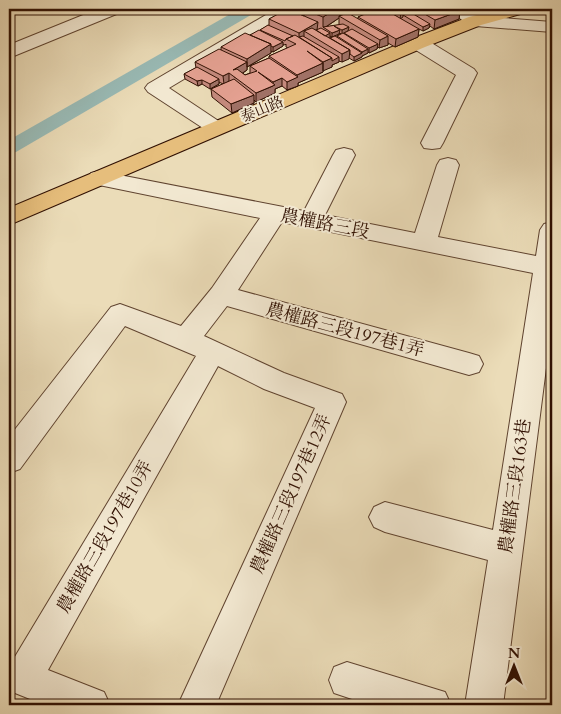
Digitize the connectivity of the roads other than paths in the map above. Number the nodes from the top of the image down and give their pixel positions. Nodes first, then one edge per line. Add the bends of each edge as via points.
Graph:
1 (113, 9) edge
2 (288, 9) edge
3 (456, 9) edge
4 (518, 9) edge
5 (474, 21) junction
6 (552, 27) edge
7 (418, 43) junction
8 (9, 52) edge
9 (216, 128) junction
10 (432, 143) dead end
11 (344, 155) dead end
12 (448, 165) dead end
13 (99, 178) junction
14 (275, 214) junction
15 (9, 217) edge
16 (310, 221) junction
17 (552, 230) edge
18 (424, 243) junction
19 (549, 267) edge
20 (221, 295) junction
21 (199, 345) junction
22 (469, 364) dead end
23 (9, 460) edge
24 (385, 517) dead end
25 (506, 549) junction
26 (347, 680) dead end
27 (67, 701) edge
28 (197, 705) edge
29 (432, 705) edge
30 (484, 705) edge

1 - 8 street
2 - 9 street via 155,88
3 - 5 street
4 - 5 main road, 泰山路
5 - 6 street
5 - 7 main road, 泰山路
7 - 9 main road, 泰山路
7 - 10 street via 467,73
9 - 13 main road, 泰山路
11 - 16 street
12 - 18 street
13 - 14 street, 農權路三段
13 - 15 main road, 泰山路
14 - 16 street, 農權路三段
14 - 20 street
16 - 18 street, 農權路三段
17 - 19 street, 農權路三段163巷
18 - 19 street, 農權路三段
19 - 25 street, 農權路三段163巷
20 - 21 street
20 - 22 street, 農權路三段197巷1弄
21 - 23 street via 120,314
21 - 27 street, 農權路三段197巷10弄 via 23,678
21 - 28 street, 農權路三段197巷12弄 via 274,381 332,402
24 - 25 street
25 - 30 street, 農權路三段163巷
26 - 29 street

